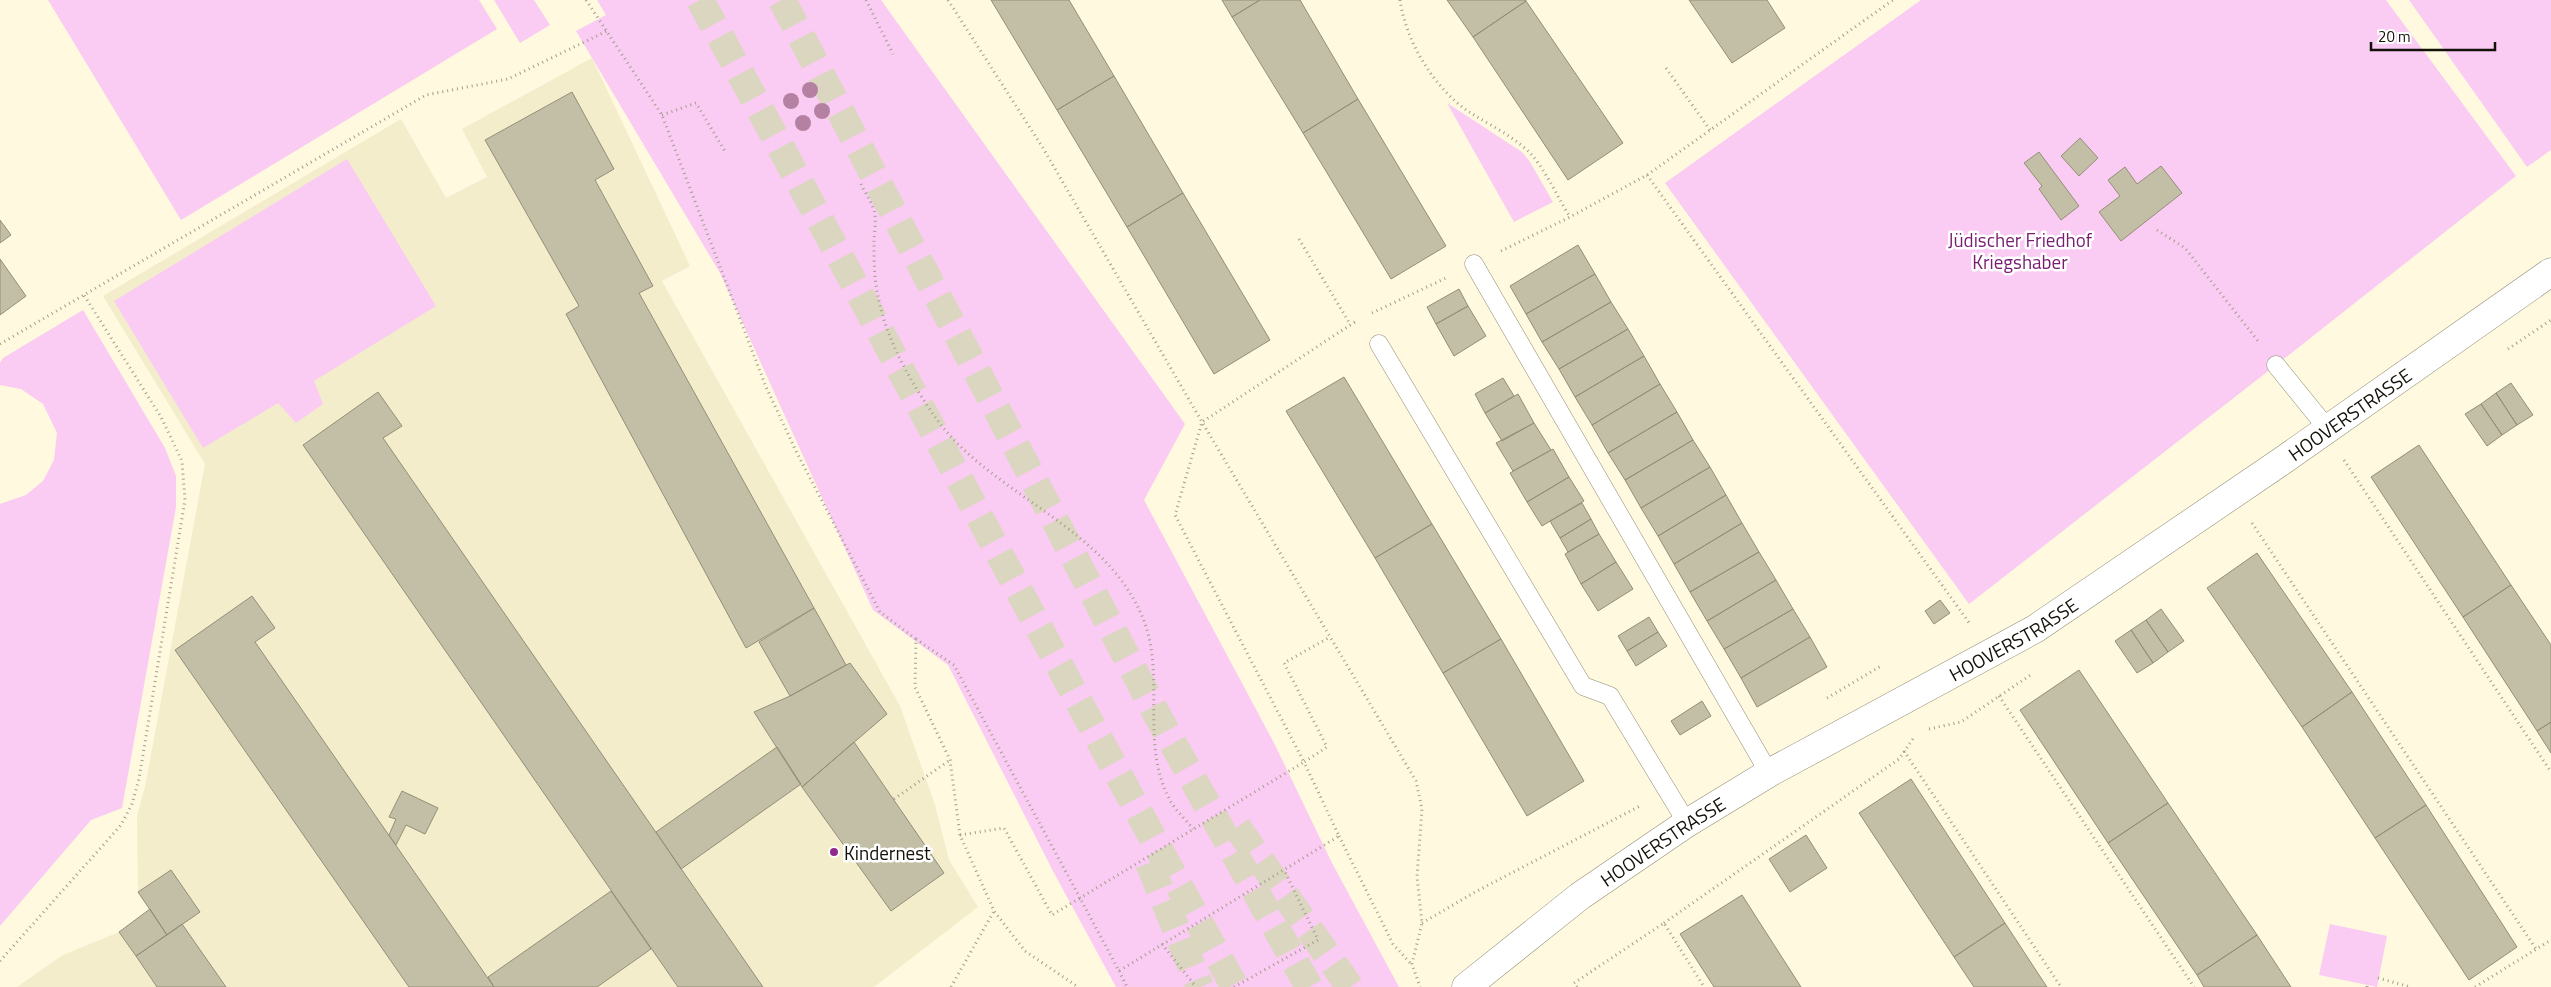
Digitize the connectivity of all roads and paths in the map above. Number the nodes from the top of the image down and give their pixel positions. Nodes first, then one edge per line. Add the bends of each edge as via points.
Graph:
1 (586, 0) edge
2 (866, 0) edge
3 (948, 0) edge
4 (1400, 0) edge
5 (1893, 0) edge
6 (607, 31) junction
7 (894, 54) dead end
8 (1666, 68) dead end
9 (662, 115) junction
10 (1710, 130) junction
11 (726, 153) dead end
12 (1647, 175) junction
13 (861, 184) dead end
14 (1570, 217) junction
15 (2157, 230) dead end
16 (1300, 239) dead end
17 (1474, 264) junction
18 (2551, 272) edge
19 (84, 295) junction
20 (1368, 316) dead end
21 (1359, 320) dead end
22 (1350, 324) junction
23 (0, 344) edge
24 (1380, 344) dead end
25 (2276, 366) joint
26 (1202, 422) junction
27 (2327, 428) junction
28 (2344, 460) dead end
29 (2252, 523) dead end
30 (1973, 629) dead end
31 (1330, 637) junction
32 (916, 639) junction
33 (1999, 696) dead end
34 (1918, 732) dead end
35 (1904, 751) junction
36 (950, 760) junction
37 (1304, 762) junction
38 (2551, 772) edge
39 (1769, 773) junction
40 (894, 798) dead end
41 (1687, 823) junction
42 (1193, 829) junction
43 (960, 835) junction
44 (1339, 836) junction
45 (1284, 870) junction
46 (1080, 898) junction
47 (994, 911) junction
48 (1664, 923) junction
49 (2551, 940) edge
50 (1162, 944) junction
51 (2536, 949) junction
52 (0, 961) edge
53 (1412, 964) junction
54 (1120, 971) junction
55 (2378, 978) dead end
56 (951, 987) edge
57 (1078, 987) edge
58 (1127, 987) edge
59 (1196, 987) edge
60 (1234, 987) edge
61 (1420, 987) edge
62 (1466, 987) edge
63 (1577, 987) edge
64 (1704, 987) edge
65 (2061, 987) edge
66 (2194, 987) edge
67 (2411, 987) edge
68 (2475, 987) edge

1 - 6 path
2 - 7 path
3 - 26 path via 1044,148
4 - 14 path via 1420,56 1443,91 1533,156
5 - 10 path
6 - 9 path
6 - 19 path via 508,79 426,95
8 - 10 path
9 - 11 path via 696,103
9 - 32 path via 766,387 797,453 880,612
10 - 12 path
12 - 14 path
12 - 30 path
13 - 42 path via 875,214 878,296 893,346 936,417 976,463 1089,546 1124,583 1144,622 1153,668 1157,766 1171,802
14 - 17 path
15 - 25 path via 2185,248
16 - 22 path
17 - 20 path
17 - 39 lane
18 - 27 street, HOOVERSTRASSE
19 - 23 path
19 - 52 path via 160,417 182,461 185,500 139,779 132,804 122,825
21 - 22 path
22 - 26 path
24 - 41 lane via 1583,686 1610,696
25 - 27 lane
26 - 31 path
26 - 37 path via 1174,515
27 - 39 street, HOOVERSTRASSE via 2035,629
28 - 38 path
29 - 51 path
31 - 37 path via 1284,663 1327,747
31 - 53 path via 1416,781 1422,809 1416,876 1422,923
32 - 36 path via 915,687
32 - 46 path via 954,665
33 - 66 path
34 - 35 path
35 - 48 path via 1899,759
35 - 65 path
36 - 40 path
36 - 43 path
37 - 42 path
37 - 44 path
39 - 41 street, HOOVERSTRASSE
41 - 62 street, HOOVERSTRASSE via 1580,896
42 - 46 path
43 - 46 path via 1004,828 1052,915
43 - 47 path
44 - 45 path
44 - 53 path via 1393,944
45 - 50 path
45 - 60 path via 1318,940
46 - 54 path
47 - 56 path
47 - 57 path via 1025,951
48 - 63 path via 1574,983
48 - 64 path
49 - 51 path
50 - 54 path
50 - 59 path
51 - 68 path
53 - 61 path
54 - 58 path
55 - 67 path

